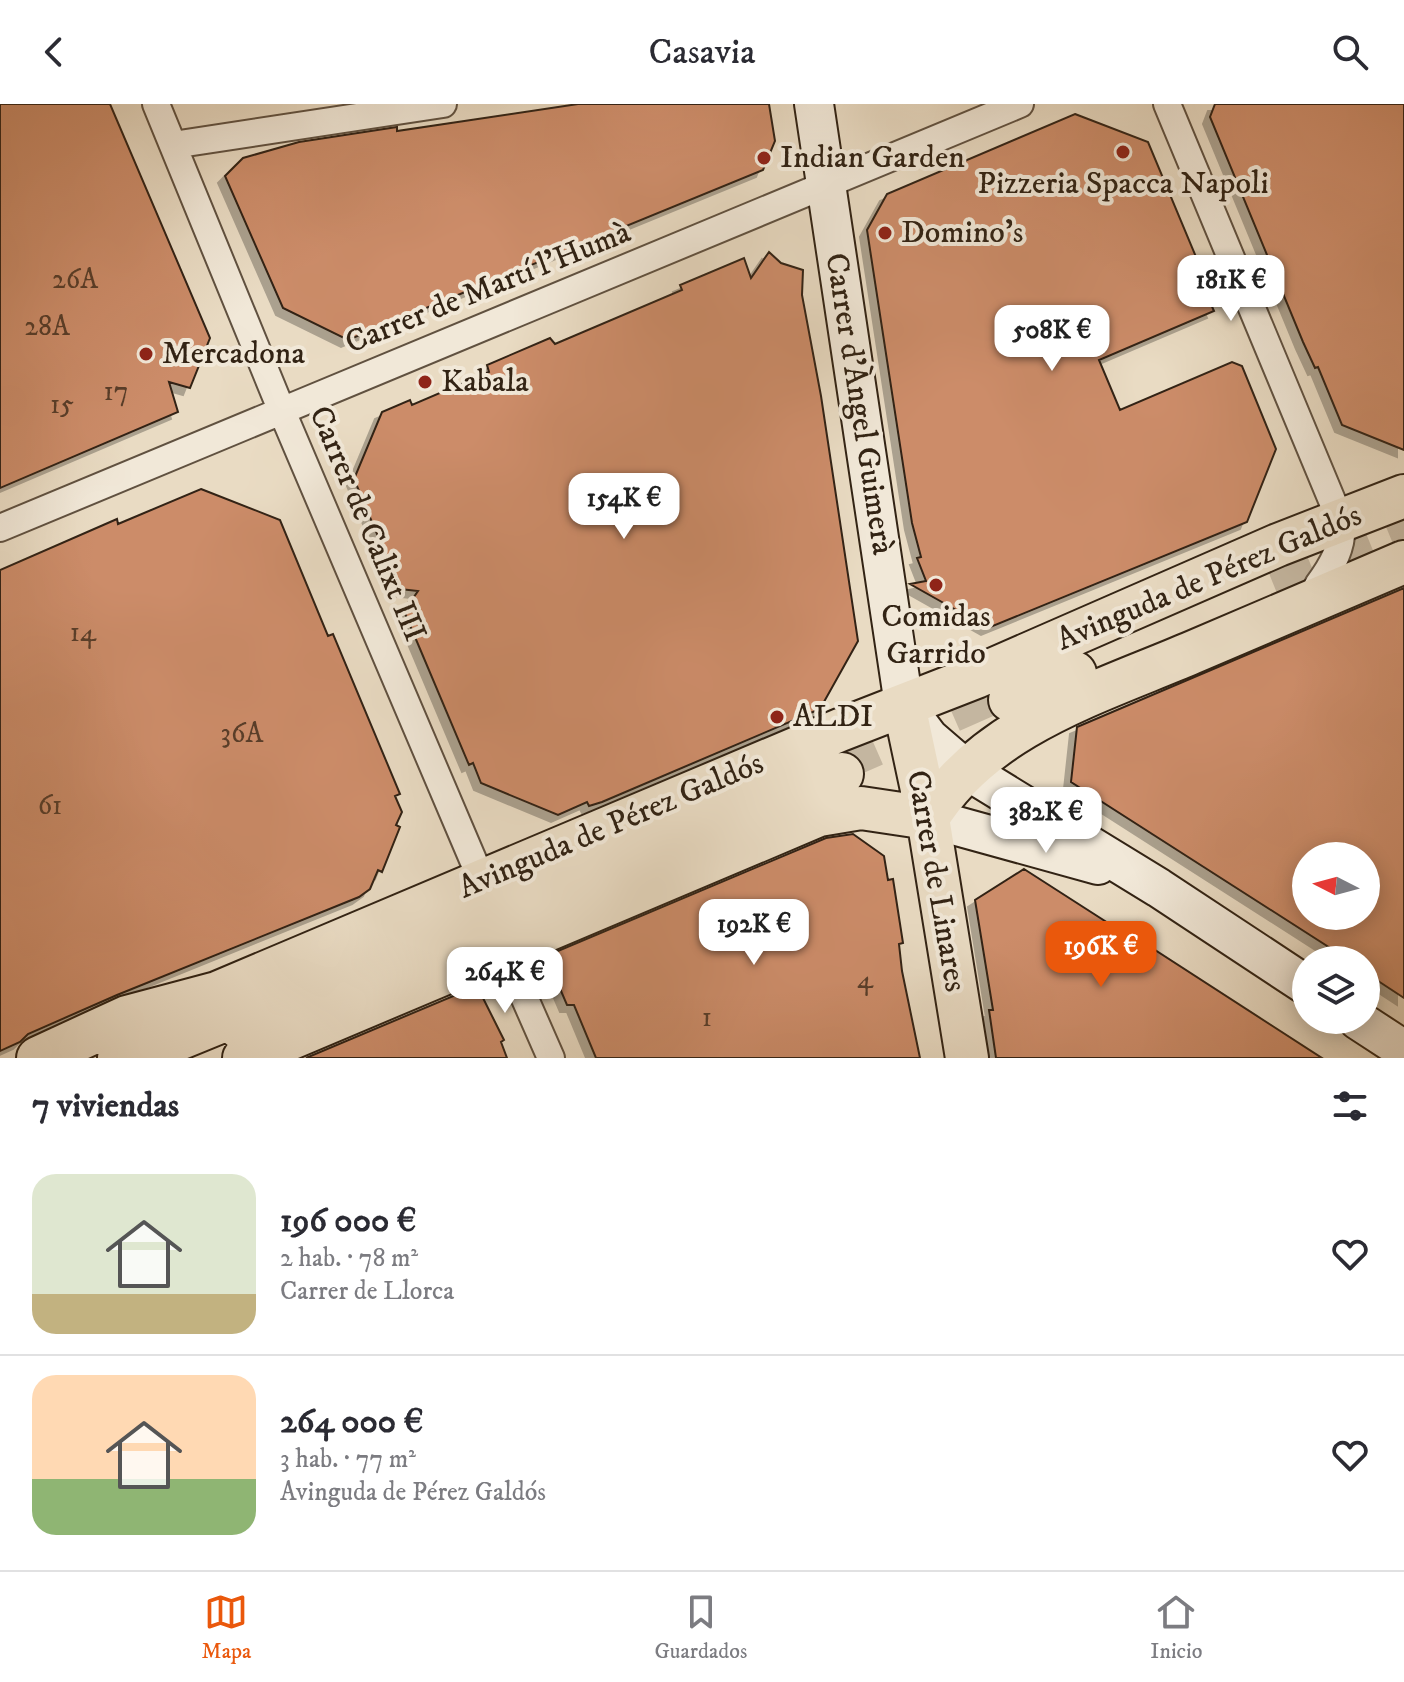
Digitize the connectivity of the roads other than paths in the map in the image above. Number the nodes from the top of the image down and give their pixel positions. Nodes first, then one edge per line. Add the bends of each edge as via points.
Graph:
1 (156, 104) edge
2 (443, 104) edge
3 (814, 104) edge
4 (1020, 104) edge
5 (1167, 104) edge
6 (173, 145) junction
7 (826, 186) junction
8 (281, 409) junction
9 (1404, 496) edge
10 (1404, 506) edge
11 (1341, 522) junction
12 (0, 528) edge
13 (1404, 562) edge
14 (1291, 589) junction
15 (1007, 694) tunnel mouth
16 (904, 705) junction
17 (965, 769) junction
18 (928, 818) junction
19 (482, 881) junction
20 (1159, 888) junction
21 (504, 951) junction
22 (1292, 976) edge
23 (1379, 1034) edge
24 (1404, 1050) edge
25 (38, 1058) edge
26 (119, 1058) edge
27 (173, 1058) edge
28 (244, 1058) edge
29 (551, 1058) edge
30 (967, 1058) edge

1 - 6 street, Carrer de Calixt III
2 - 6 street
3 - 7 main road, Carrer d'Àngel Guimerà
4 - 7 street, Carrer de Martí l’Humà
5 - 11 street
6 - 8 street, Carrer de Calixt III
7 - 8 street, Carrer de Martí l’Humà
7 - 16 main road, Carrer d'Àngel Guimerà
8 - 12 street, Carrer de Martí l’Humà
8 - 19 street, Carrer de Calixt III
9 - 11 main road, Avinguda de Pérez Galdós
10 - 14 main road, Avinguda de Pérez Galdós
11 - 14 street via 1332,566
11 - 16 main road, Avinguda de Pérez Galdós
13 - 14 main road, Avinguda de Pérez Galdós
14 - 15 main road, Avinguda de Pérez Galdós
14 - 17 main road, Avinguda de Pérez Galdós via 1047,714
16 - 17 main road via 929,738
16 - 18 main road, Carrer de Linares
16 - 19 main road, Avinguda de Pérez Galdós
17 - 18 main road, Avinguda de Pérez Galdós
17 - 20 main road
18 - 20 main road via 1107,868
18 - 21 main road via 861,808 819,815
18 - 30 main road, Carrer de Linares
19 - 25 main road, Avinguda de Pérez Galdós via 217,993 127,1017
20 - 22 main road
21 - 28 main road
21 - 29 street
23 - 24 main road
26 - 27 main road, Avinguda de Pérez Galdós via 197,1033 839,768

